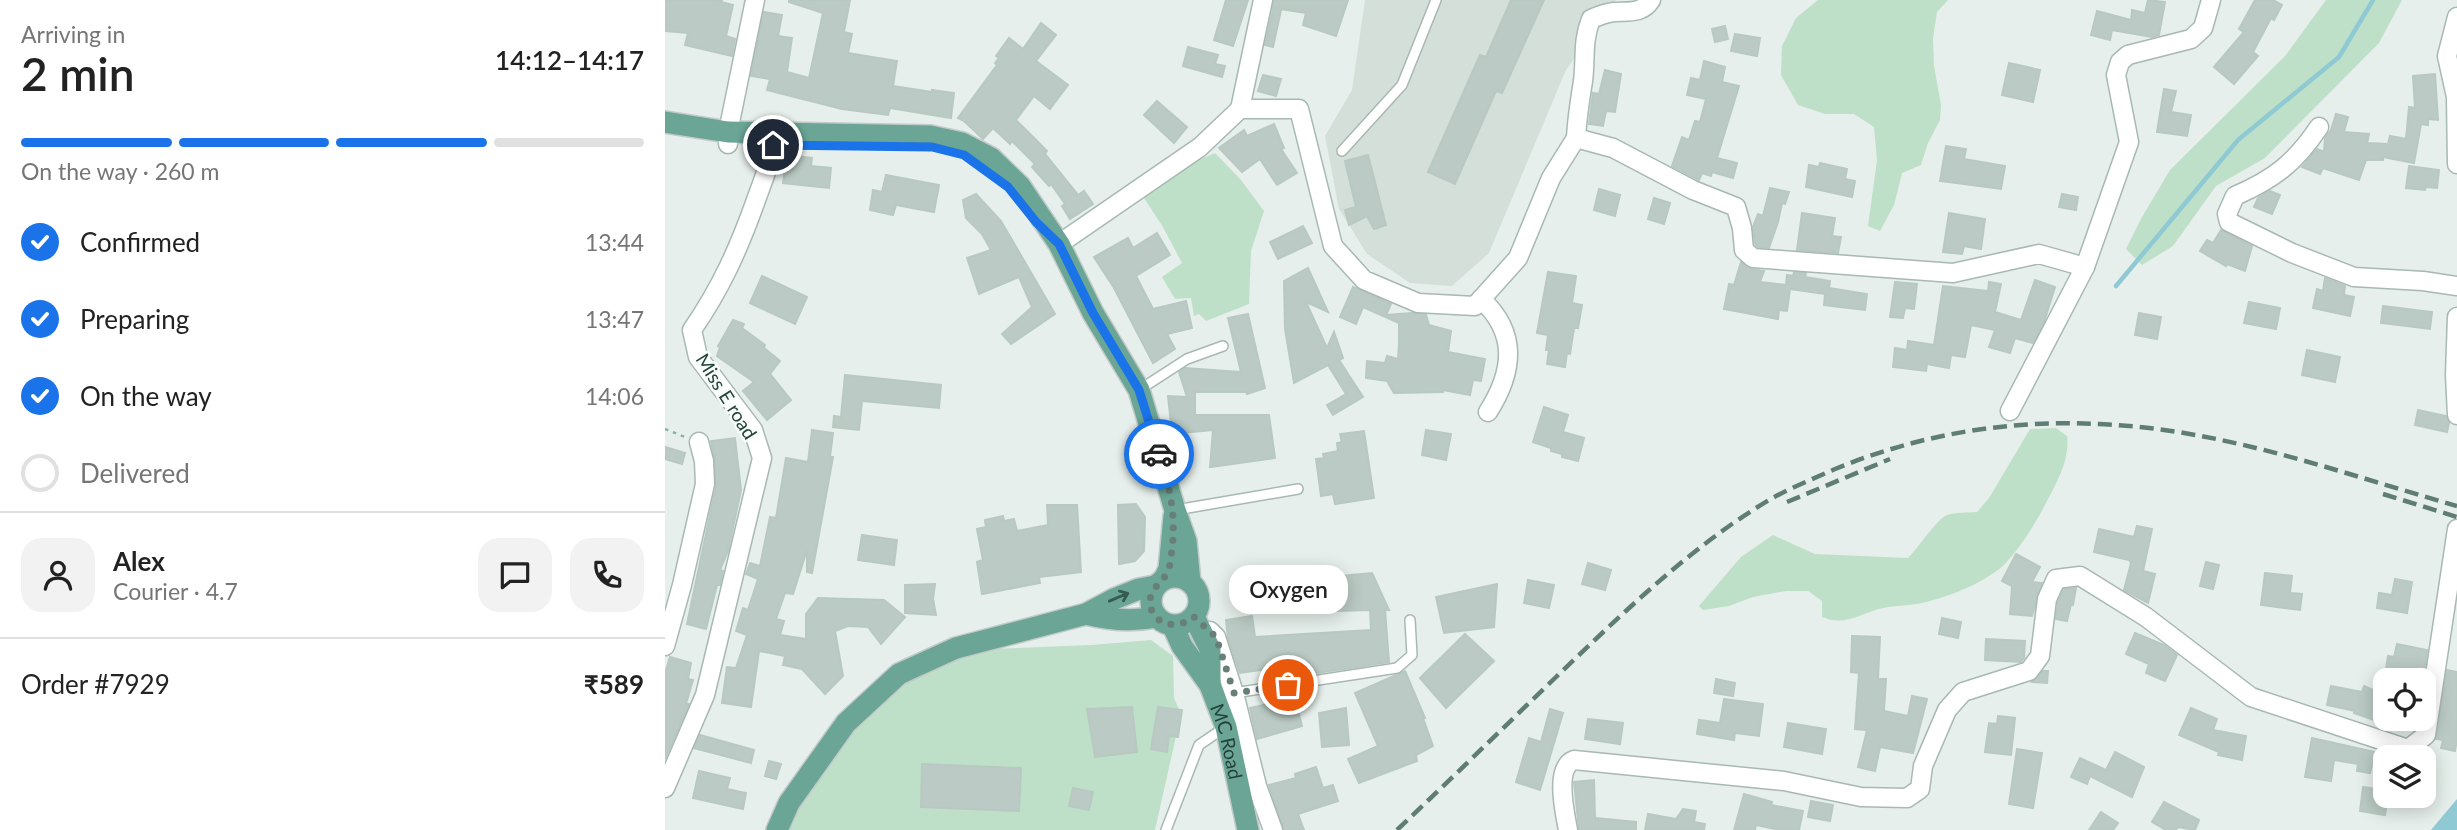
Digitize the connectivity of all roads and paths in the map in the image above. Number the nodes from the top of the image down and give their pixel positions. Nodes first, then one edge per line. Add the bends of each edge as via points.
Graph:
1 (755, 0) edge
2 (1263, 0) edge
3 (1436, 0) edge
4 (1651, 0) edge
5 (2211, 0) edge
6 (2457, 17) edge
7 (2457, 97) edge
8 (1240, 108) junction
9 (665, 122) edge
10 (2319, 127) dead end
11 (665, 136) edge
12 (728, 138) junction
13 (1576, 138) junction
14 (774, 139) junction
15 (1342, 151) dead end
16 (2457, 164) edge
17 (1059, 244) junction
18 (2085, 267) junction
19 (2457, 286) edge
20 (1481, 299) junction
21 (2457, 317) edge
22 (1223, 346) dead end
23 (1139, 390) junction
24 (1488, 411) dead end
25 (2010, 411) dead end
26 (2457, 415) edge
27 (665, 429) edge
28 (699, 442) joint
29 (1299, 489) dead end
30 (1174, 510) junction
31 (2457, 529) edge
32 (1190, 582) junction
33 (1160, 583) junction
34 (1086, 614) junction
35 (1194, 617) junction
36 (1410, 620) dead end
37 (1165, 621) junction
38 (665, 646) edge
39 (1210, 685) junction
40 (1234, 693) junction
41 (1226, 727) junction
42 (665, 788) edge
43 (1246, 821) edge
44 (777, 830) edge
45 (1166, 830) edge
46 (1273, 830) edge
47 (1568, 830) edge

1 - 12 street
2 - 8 street
3 - 15 lane via 1402,85
4 - 13 street via 1634,13 1611,12 1591,19 1584,37
5 - 18 street via 2203,28 2191,39 2128,55 2120,62 2116,75 2129,142
6 - 7 street via 2447,56
7 - 16 street
8 - 17 street via 1200,148
8 - 20 street via 1300,109 1333,246 1364,280 1418,303 1475,306
9 - 12 main road, MC Road
10 - 19 street via 2302,153 2262,184 2235,196 2227,214 2229,222 2354,277
11 - 12 main road, MC Road
12 - 14 main road, MC Road
13 - 18 street via 1613,148 1736,207 1744,250 1753,258 1953,273 2039,254
13 - 20 street via 1551,178 1518,258
14 - 17 main road, MC Road via 917,135 962,143 991,158 1020,186
14 - 42 street, Miss E road via 745,232 726,276 692,330 698,357 753,430 762,458 705,695
17 - 23 main road, MC Road
18 - 25 street
20 - 24 street via 1509,340 1504,375
21 - 26 street
22 - 23 lane via 1187,359
23 - 30 main road, MC Road
27 - 28 path
28 - 38 street via 705,484
29 - 30 lane
30 - 32 main road, MC Road via 1187,541
30 - 33 main road via 1169,569
31 - 47 street via 2426,735 2408,749 2251,697 2146,617 2080,576 2056,579 2047,598 2040,656 2029,671 1963,692 1947,710 1923,766 1920,789 1907,798 1861,797 1784,781 1574,760 1562,770
32 - 33 main road via 1177,577
32 - 35 main road, MC Road via 1199,599
34 -> 33 main road
33 - 37 main road via 1150,602
34 - 37 main road via 1110,620
34 - 44 main road via 956,648 899,674 846,723 789,803
35 - 37 main road via 1181,625
35 - 39 main road, MC Road via 1210,649
35 - 40 street via 1216,637
36 - 40 lane via 1412,655 1397,668
37 - 39 main road
39 - 41 main road, MC Road
40 - 46 street
41 - 43 main road, MC Road
41 - 45 lane via 1199,745

